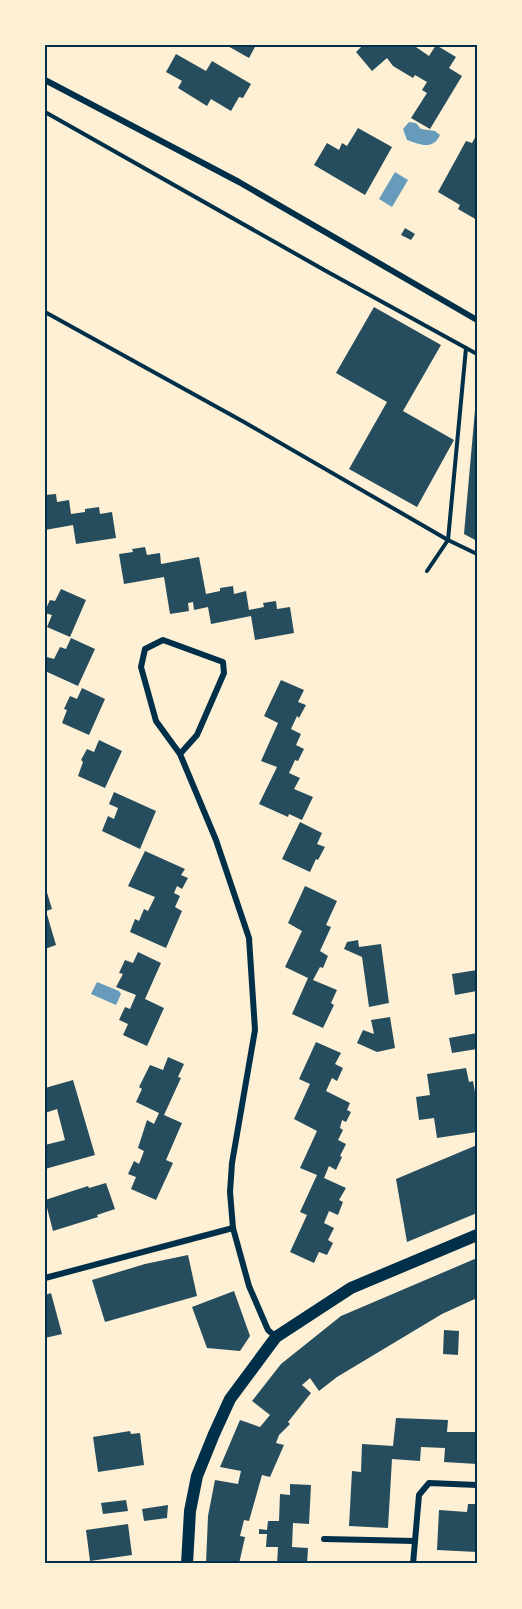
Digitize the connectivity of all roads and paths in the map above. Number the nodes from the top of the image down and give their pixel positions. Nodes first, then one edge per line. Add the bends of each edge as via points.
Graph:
1 (45, 80) edge
2 (45, 112) edge
3 (45, 312) edge
4 (477, 320) edge
5 (466, 348) junction
6 (477, 354) edge
7 (448, 540) junction
8 (477, 554) edge
9 (427, 571) dead end
10 (180, 754) junction
11 (233, 1228) junction
12 (477, 1235) edge
13 (45, 1278) edge
14 (276, 1337) junction
15 (477, 1485) edge
16 (324, 1539) dead end
17 (415, 1541) junction
18 (187, 1564) edge
19 (413, 1564) edge

1 - 4 street via 239,182
2 - 5 path
3 - 7 path
5 - 6 path
5 - 7 path
7 - 8 path
7 - 9 path
10 - 10 street via 197,735 224,674 223,662 163,640 145,648 141,667 156,722
10 - 11 street via 216,840 249,938 255,1030 232,1163
11 - 13 street
11 - 14 street via 249,1286 268,1330
12 - 14 main road via 351,1288
14 - 18 main road via 230,1399 197,1476 190,1511
15 - 17 street via 429,1483 419,1496
16 - 17 street
17 - 19 street

